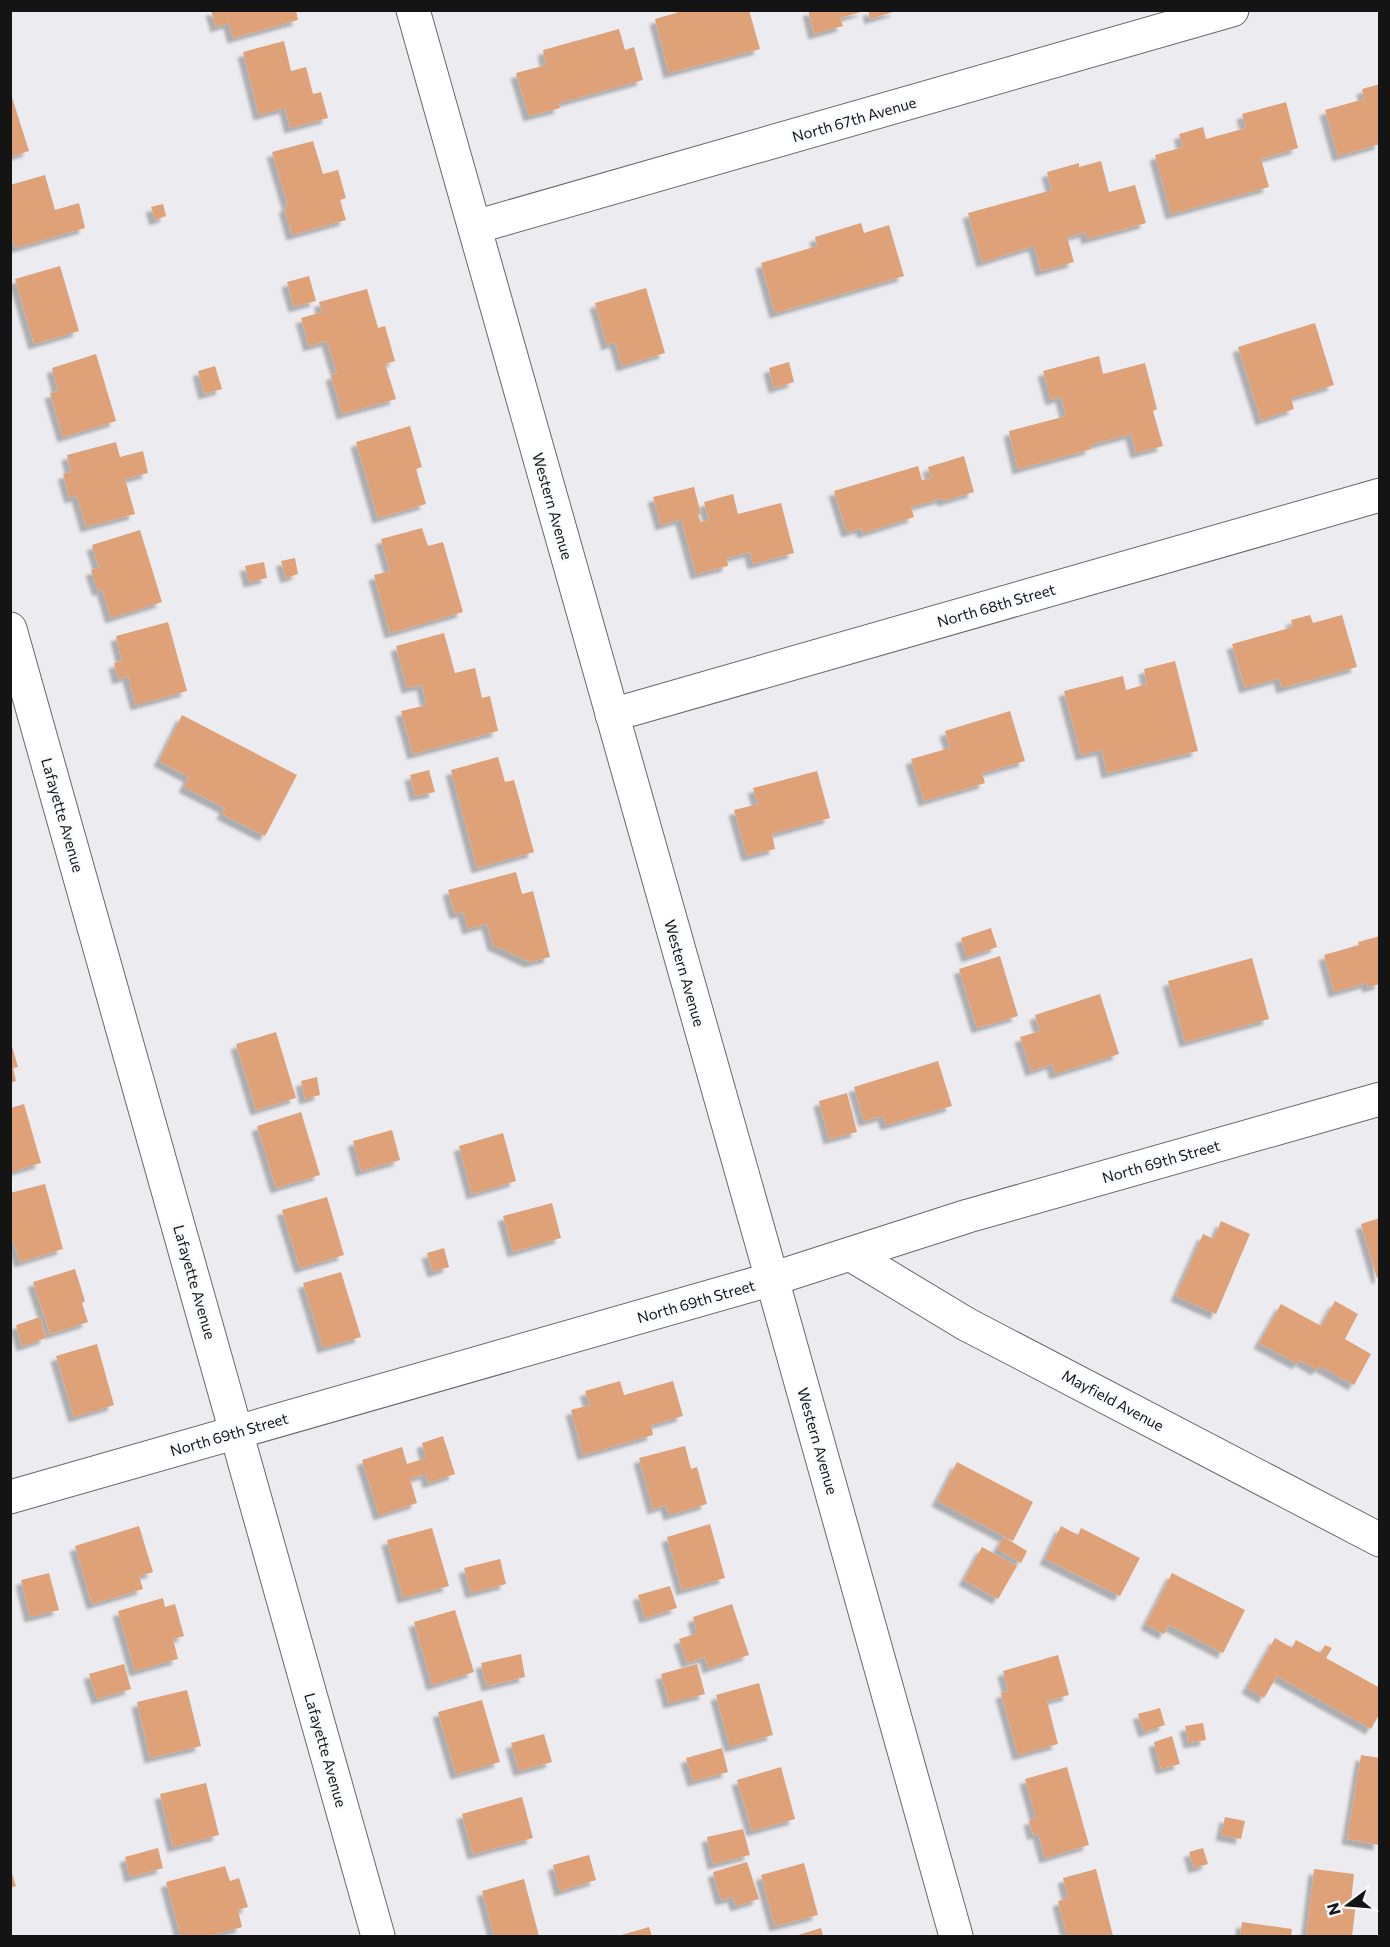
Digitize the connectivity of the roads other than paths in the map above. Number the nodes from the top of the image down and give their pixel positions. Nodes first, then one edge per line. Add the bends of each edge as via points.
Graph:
1 (413, 10) edge
2 (1232, 10) edge
3 (475, 227) junction
4 (1380, 495) edge
5 (10, 628) edge
6 (612, 715) junction
7 (1380, 1100) edge
8 (850, 1254) junction
9 (772, 1279) junction
10 (237, 1432) junction
11 (10, 1497) edge
12 (1380, 1540) edge
13 (378, 1936) edge
14 (956, 1936) edge

1 - 3 street, Western Avenue
2 - 3 street, North 67th Avenue
3 - 6 street, Western Avenue
4 - 6 street, North 68th Street
5 - 10 street, Lafayette Avenue
6 - 9 street, Western Avenue
7 - 8 street, North 69th Street via 968,1216
8 - 9 street, North 69th Street
8 - 12 street, Mayfield Avenue via 966,1323
9 - 10 street, North 69th Street
9 - 14 street, Western Avenue
10 - 11 street, North 69th Street
10 - 13 street, Lafayette Avenue

